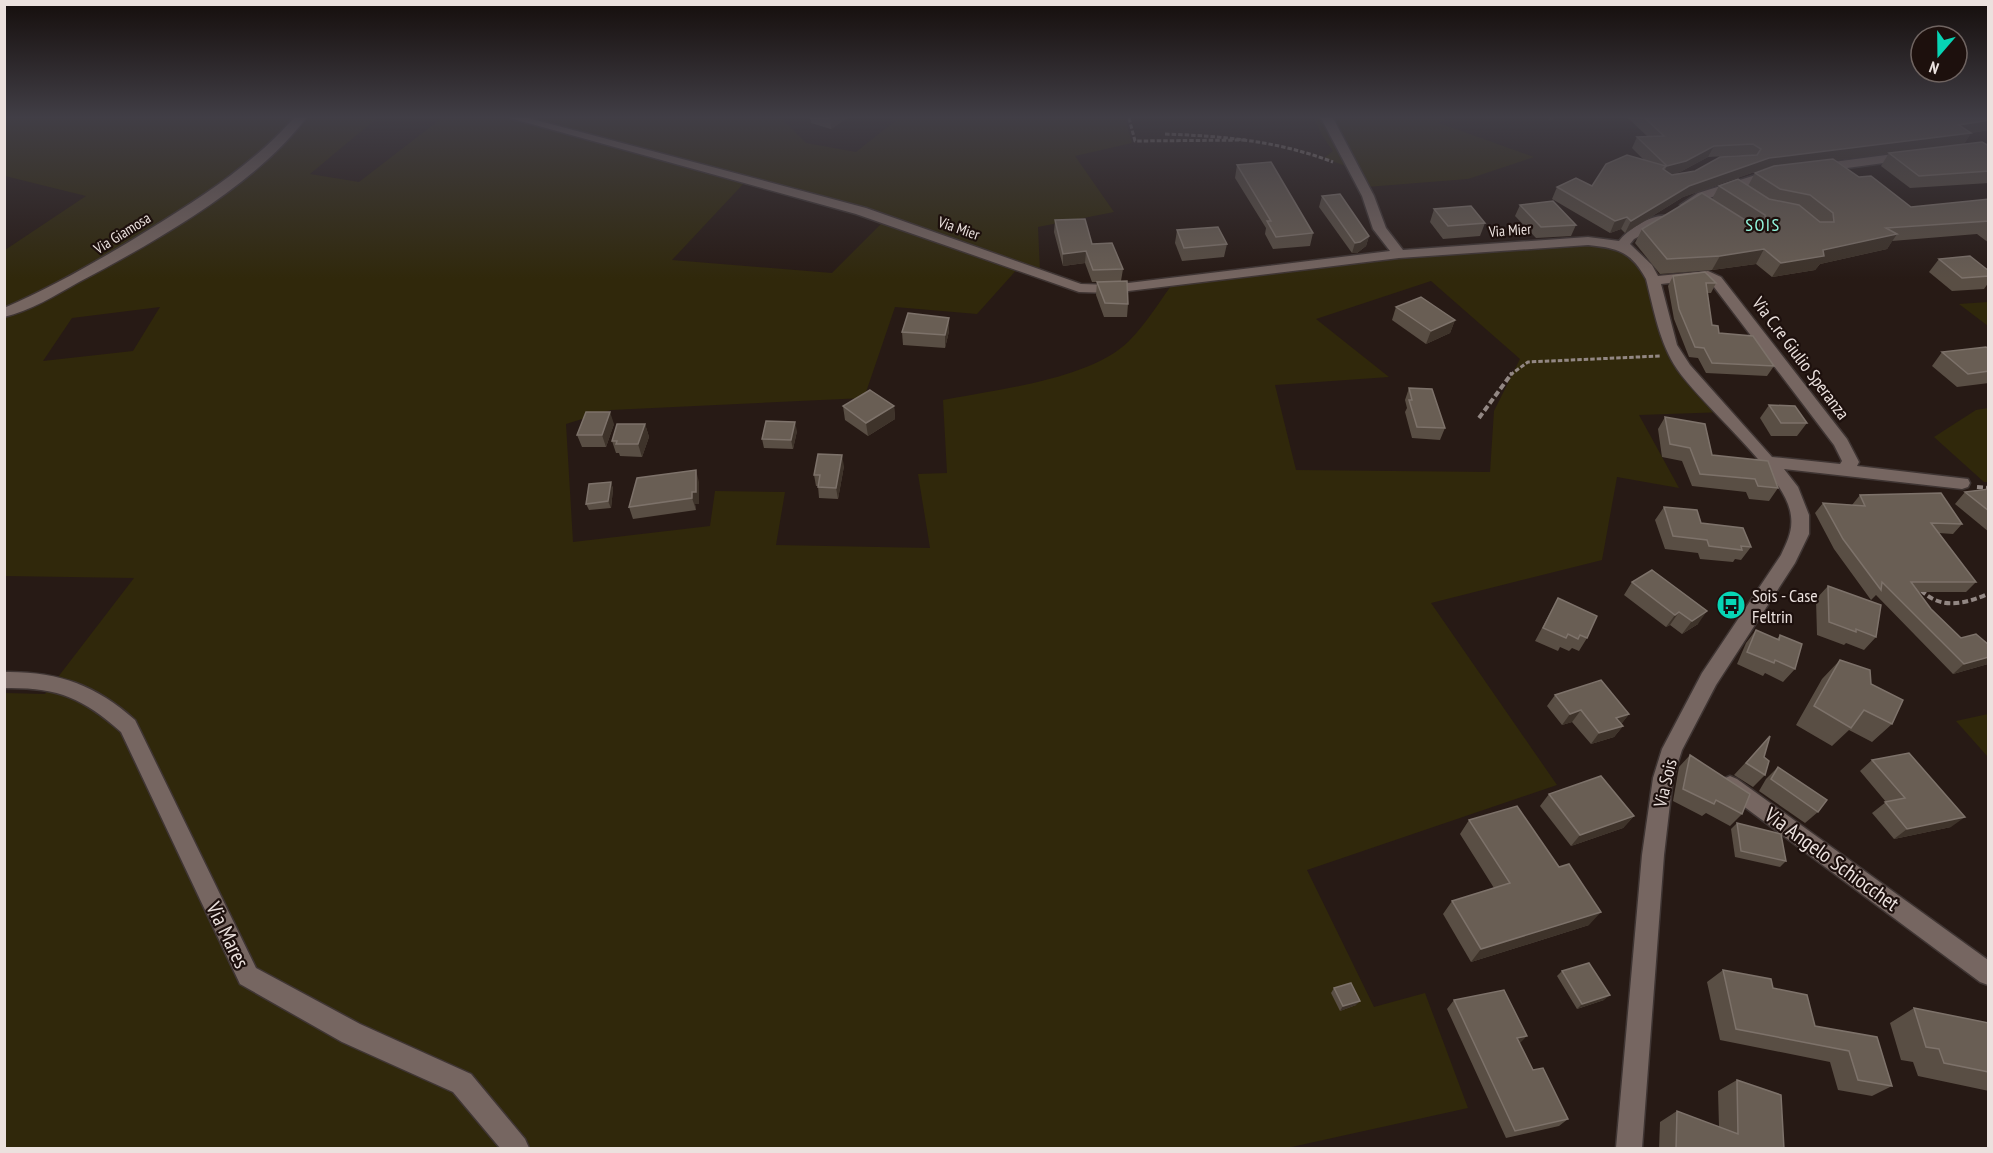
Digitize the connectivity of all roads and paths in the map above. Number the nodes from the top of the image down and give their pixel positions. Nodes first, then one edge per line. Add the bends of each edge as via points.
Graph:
1 (246, 172) edge
2 (716, 172) edge
3 (1356, 172) edge
4 (1785, 172) edge
5 (1732, 186) junction
6 (1750, 197) edge
7 (1696, 199) junction
8 (1714, 211) edge
9 (1623, 245) junction
10 (1399, 254) junction
11 (1654, 281) junction
12 (4, 313) edge
13 (1676, 356) junction
14 (1479, 418) dead end
15 (1768, 462) junction
16 (1846, 468) junction
17 (1962, 483) dead end
18 (1918, 586) edge
19 (1989, 594) edge
20 (4, 680) edge
21 (1672, 749) junction
22 (1692, 761) edge
23 (1712, 774) edge
24 (1989, 974) edge
25 (516, 1149) edge
26 (1629, 1149) edge

1 - 12 street, Via Giamosa via 230,186 83,276
2 - 10 street, Via Mier via 861,211 1079,288 1112,289
3 - 10 street via 1380,229
4 - 5 street
5 - 6 street
5 - 7 street
7 - 8 street
7 - 9 street via 1629,236
9 - 10 street, Via Mier via 1588,241
9 - 11 street, Via Sois via 1647,268
11 - 13 street, Via Sois
11 - 16 street, Via C.re Giulio Speranza via 1708,275 1727,291 1832,431 1850,458
13 - 14 path via 1528,362 1514,370
13 - 15 street, Via Sois via 1696,384
15 - 16 street
15 - 21 street, Via Sois via 1795,496 1800,534 1789,558 1708,679
16 - 17 street via 1867,474
18 - 19 path via 1923,594 1943,604 1968,603
20 - 25 street, Via Mares via 54,681 78,689 104,704 129,726 248,976 351,1033 462,1083
21 - 22 street
21 - 26 street, Via Sois via 1663,778 1655,835
23 - 24 street, Via Angelo Schiocchet

